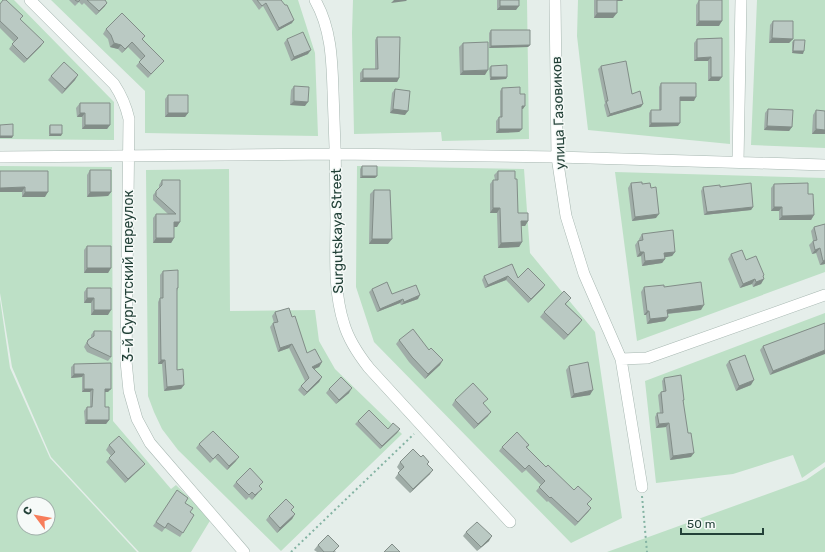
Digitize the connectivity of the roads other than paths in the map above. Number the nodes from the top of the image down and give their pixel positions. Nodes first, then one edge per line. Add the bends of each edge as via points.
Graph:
1 (30, 0) edge
2 (315, 0) edge
3 (555, 0) edge
4 (741, 0) edge
5 (336, 154) junction
6 (129, 156) junction
7 (0, 157) edge
8 (557, 157) junction
9 (738, 162) junction
10 (825, 165) edge
11 (825, 295) edge
12 (621, 359) junction
13 (642, 487) road end
14 (510, 522) dead end
15 (244, 552) edge

1 - 6 street, 3-й Сургутский переулок via 121,94 129,119
2 - 5 street, Surgutskaya Street via 327,29 331,55
3 - 8 street, улица Газовиков
4 - 9 street
5 - 6 street
5 - 8 street
5 - 14 street, Surgutskaya Street via 338,301 354,347 369,368
6 - 7 street
6 - 15 street, 3-й Сургутский переулок via 126,361 129,390 137,419 150,443
8 - 9 street
8 - 12 street, улица Газовиков via 566,216 584,274
9 - 10 street
11 - 12 street via 647,358
12 - 13 street, улица Газовиков

